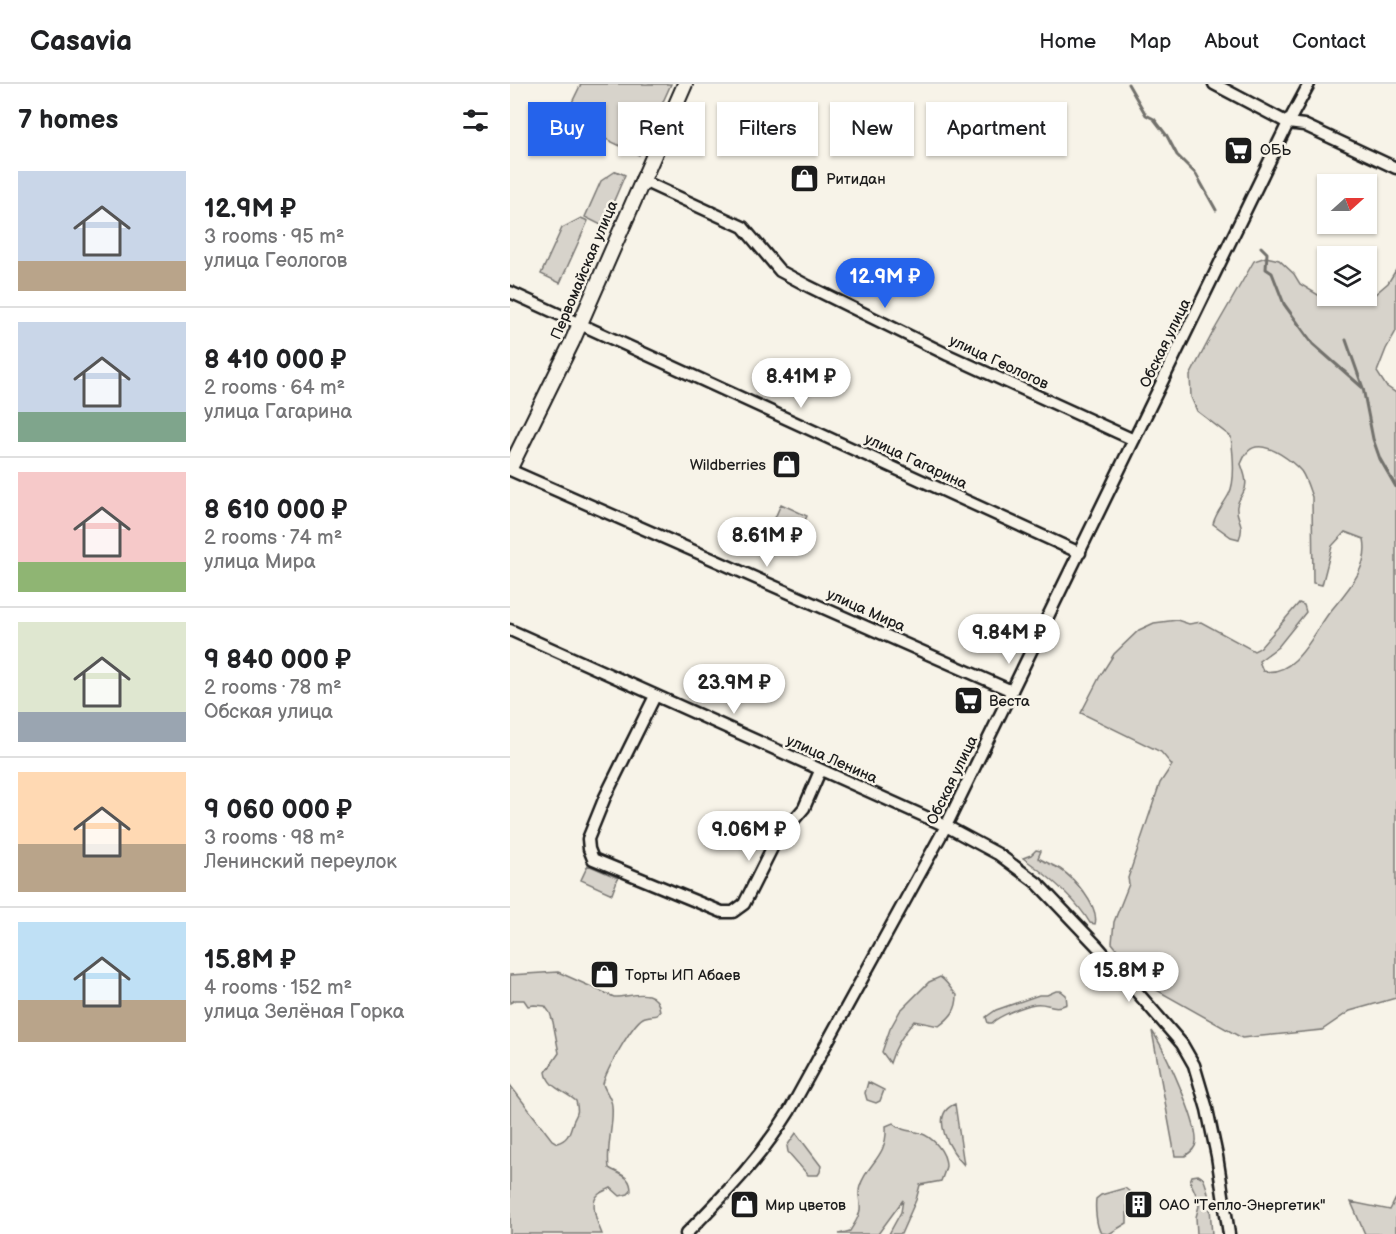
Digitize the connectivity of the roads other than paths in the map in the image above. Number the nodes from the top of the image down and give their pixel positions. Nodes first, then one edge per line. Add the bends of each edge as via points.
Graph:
1 (685, 84) edge
2 (1214, 84) edge
3 (1309, 84) edge
4 (1288, 123) junction
5 (1396, 168) edge
6 (641, 180) junction
7 (510, 292) edge
8 (579, 324) junction
9 (1134, 440) junction
10 (510, 469) edge
11 (1080, 552) junction
12 (510, 630) edge
13 (1012, 691) junction
14 (655, 696) junction
15 (820, 771) junction
16 (946, 826) junction
17 (687, 1234) edge
18 (1229, 1234) edge

1 - 6 main road, Первомайская улица
2 - 4 street
3 - 4 street, Обская улица
4 - 5 street via 1304,125
4 - 9 street, Обская улица
6 - 8 main road, Первомайская улица
6 - 9 street, улица Геологов via 743,227 780,271 817,291
7 - 8 street, улица Гагарина
8 - 10 main road, Первомайская улица
8 - 11 street, улица Гагарина
9 - 11 street, Обская улица
10 - 13 street, улица Мира
11 - 13 street, Обская улица
12 - 14 street, улица Ленина
13 - 16 street, Обская улица
14 - 15 street, улица Ленина
14 - 15 street via 588,839 593,859 722,912 733,912 744,904 775,842 804,808
15 - 16 street, улица Ленина
16 - 17 street, Обская улица via 774,1135 746,1173
16 - 18 street, улица Ленина via 998,854 1037,883 1182,1044 1194,1065 1207,1109

